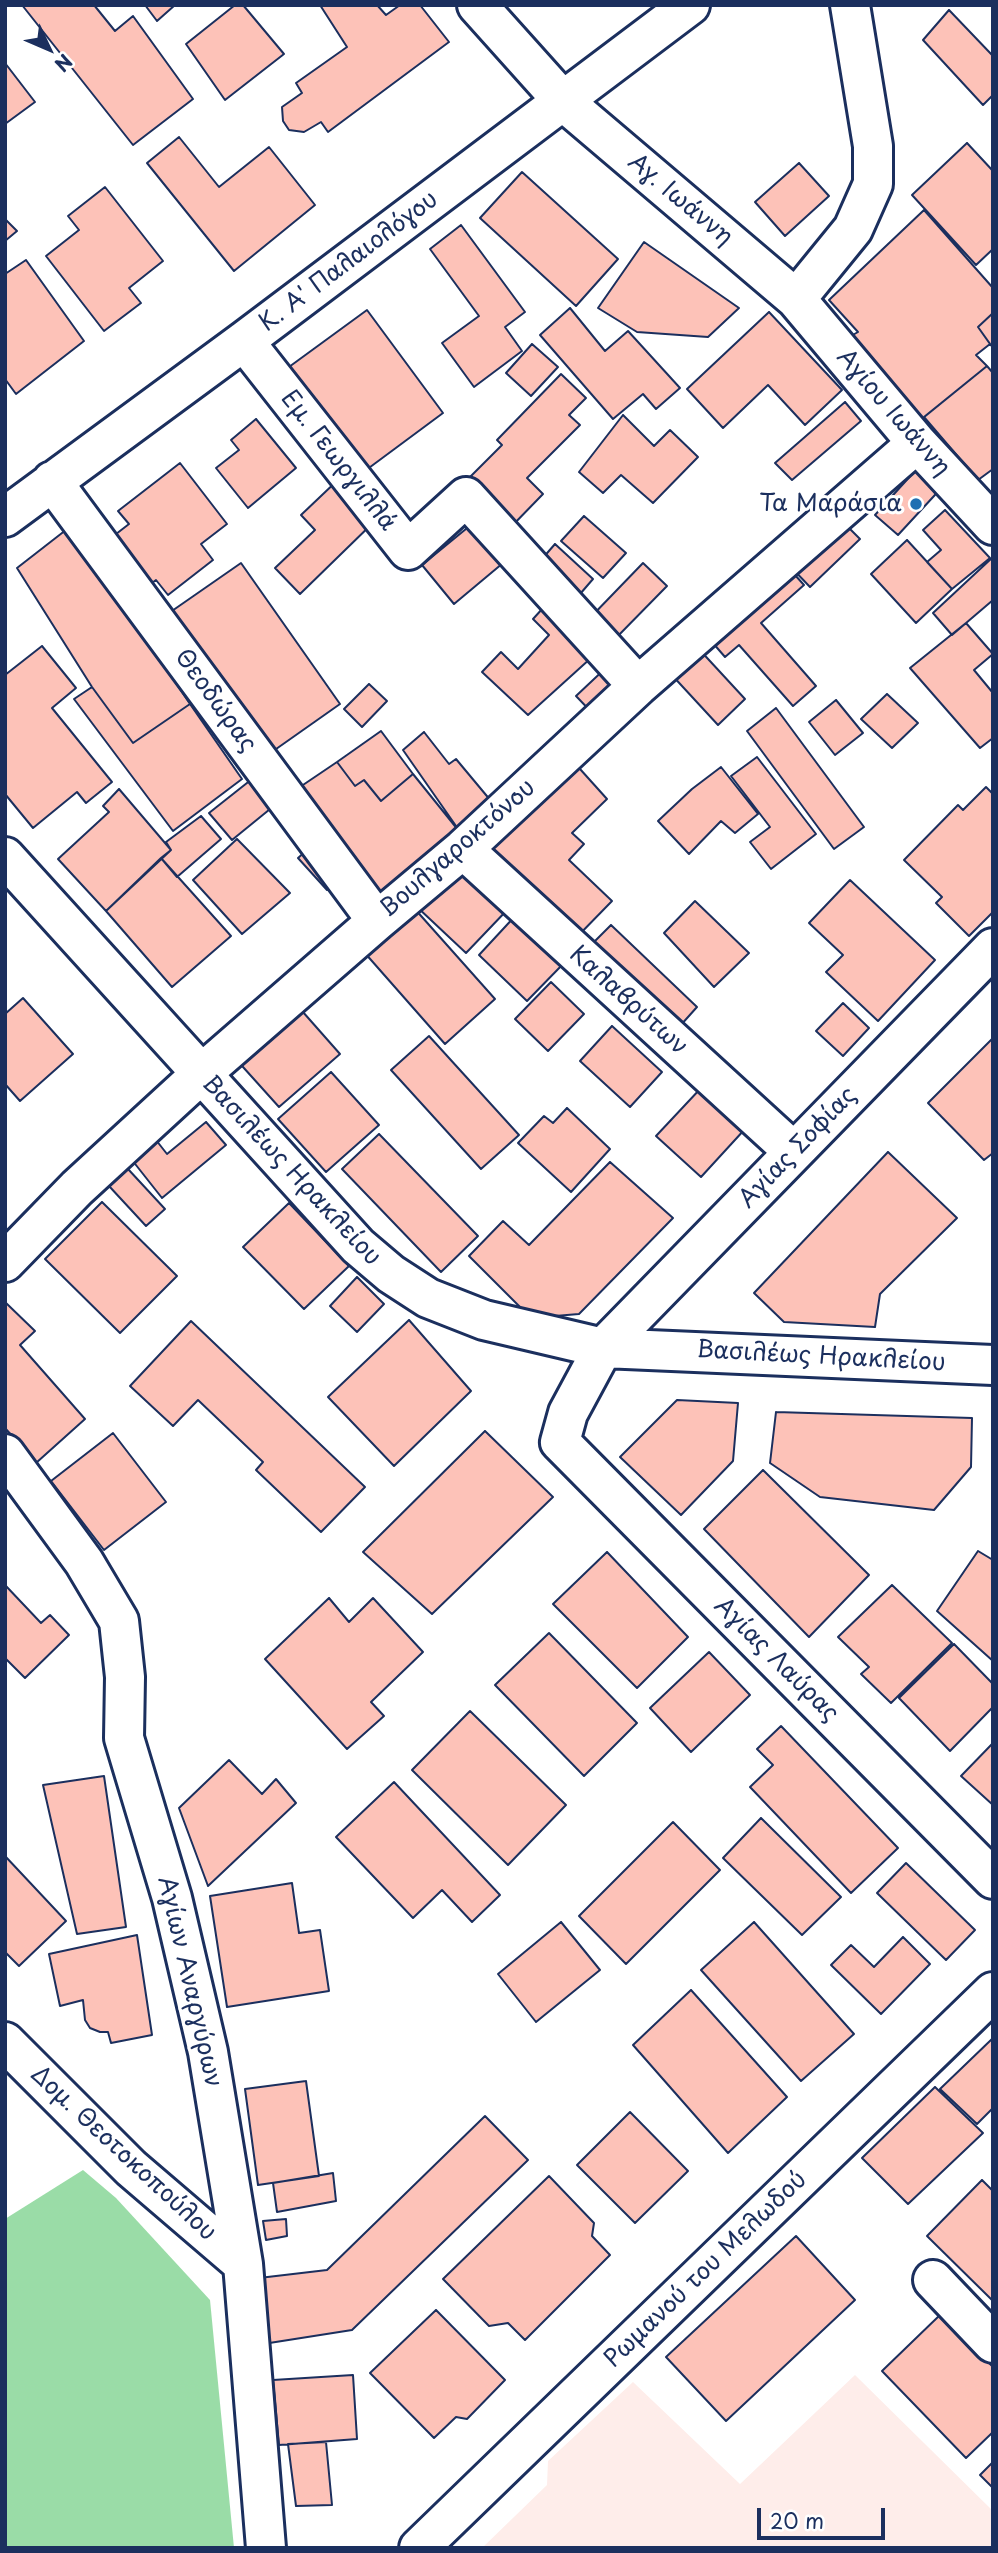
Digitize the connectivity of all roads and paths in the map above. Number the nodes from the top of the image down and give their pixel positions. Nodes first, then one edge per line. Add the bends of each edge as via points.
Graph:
1 (690, 5) edge
2 (850, 5) edge
3 (495, 14) edge
4 (563, 101) junction
5 (796, 299) junction
6 (244, 341) junction
7 (917, 443) junction
8 (52, 481) junction
9 (5, 517) edge
10 (993, 525) edge
11 (638, 686) junction
12 (463, 849) junction
13 (5, 857) edge
14 (377, 920) junction
15 (993, 948) edge
16 (201, 1075) junction
17 (794, 1152) junction
18 (5, 1262) edge
19 (603, 1348) junction
20 (993, 1365) edge
21 (560, 1442) joint
22 (5, 1454) edge
23 (993, 1879) edge
24 (993, 1992) edge
25 (5, 2042) edge
26 (233, 2257) junction
27 (933, 2280) dead end
28 (993, 2343) edge
29 (266, 2548) edge
30 (419, 2548) edge

1 - 4 street, Κ. Α' Παλαιολόγου
2 - 5 street via 873,146 873,184 853,229
3 - 4 street, Αγ. Ιωάννη
4 - 5 street, Αγ. Ιωάννη
4 - 6 street, Κ. Α' Παλαιολόγου
5 - 7 street, Αγίου Ιωάννη
6 - 8 street, Κ. Α' Παλαιολόγου
6 - 11 street, Εμ. Γεωργιλλά via 408,550 467,497
7 - 10 street, Αγίου Ιωάννη
7 - 11 street, Βουλγαροκτόνου
8 - 9 street, Κ. Α' Παλαιολόγου
8 - 14 street, Θεοδώρας
11 - 12 street, Βουλγαροκτόνου
12 - 14 street, Βουλγαροκτόνου
12 - 17 street, Καλαβρύτων
13 - 16 street, Βασιλέως Ηρακλείου
14 - 16 street, Βουλγαροκτόνου
15 - 17 street, Αγίας Σοφίας
16 - 18 street, Βουλγαροκτόνου via 77,1188
16 - 19 street, Βασιλέως Ηρακλείου via 358,1246 391,1274 428,1298 484,1320
17 - 19 street, Αγίας Σοφίας
19 - 20 street, Βασιλέως Ηρακλείου
19 - 21 street, Αγίας Σοφίας via 568,1413
21 - 23 street, Αγίας Λαύρας
22 - 26 street, Αγίων Αναργύρων via 84,1562 120,1621 124,1738 172,1898 208,2052
24 - 30 street, Ρωμανού του Μελωδού
25 - 26 street, Δομ. Θεοτοκοπούλου via 131,2168
26 - 29 street, Αγίων Αναργύρων
27 - 28 street

